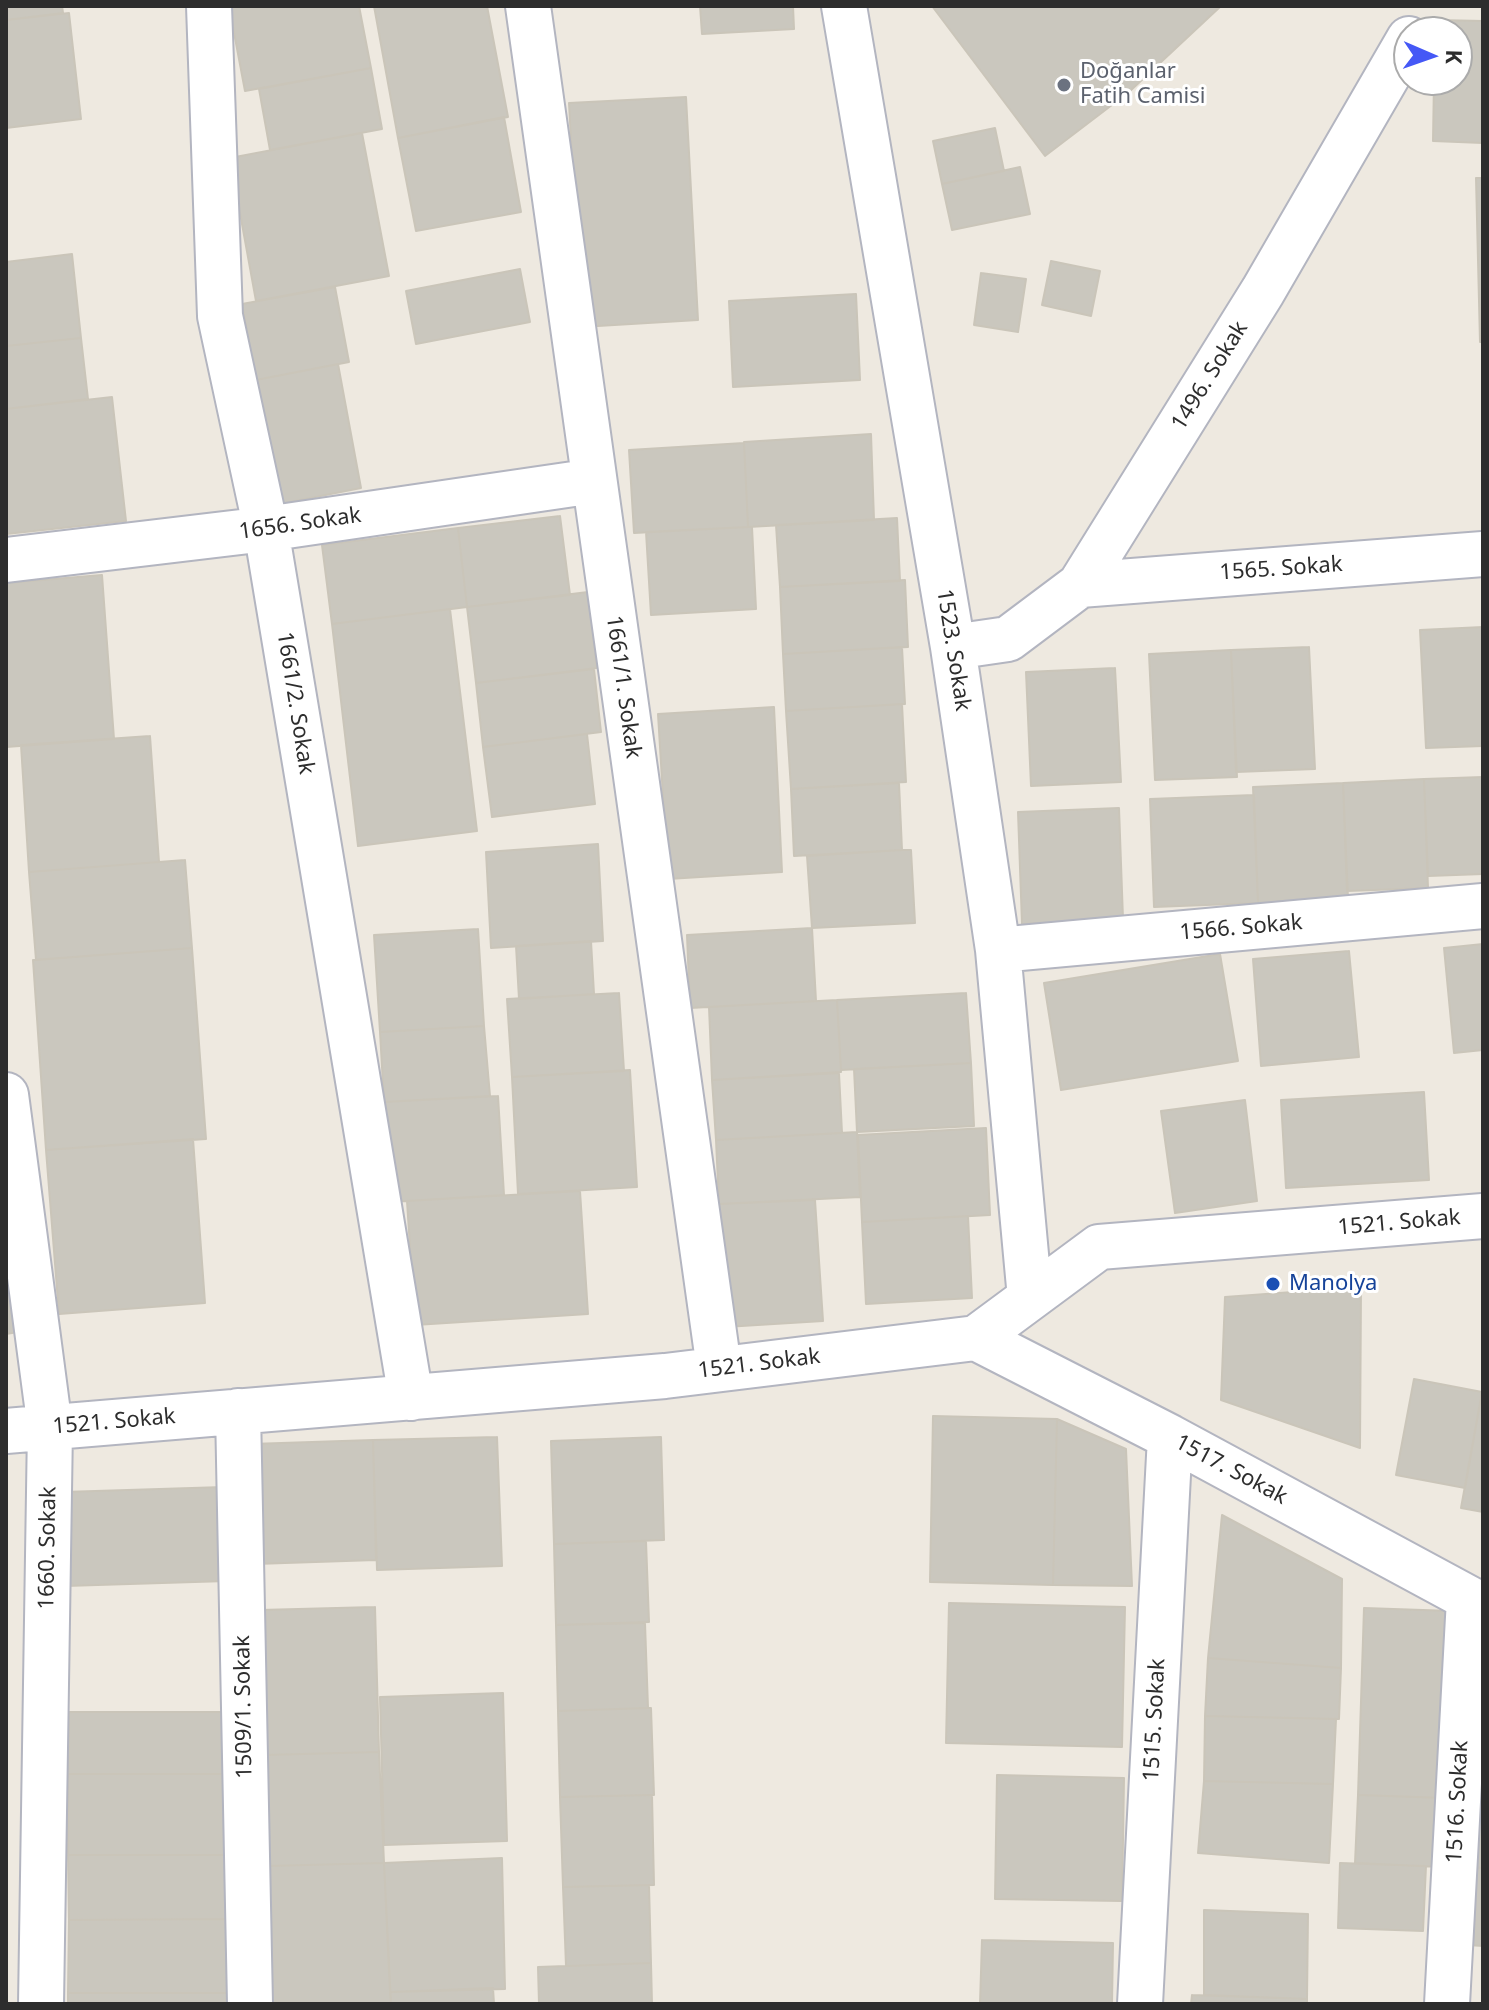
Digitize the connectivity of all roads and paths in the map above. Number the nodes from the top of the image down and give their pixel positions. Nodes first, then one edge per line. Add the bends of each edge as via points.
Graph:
1 (209, 6) edge
2 (528, 6) edge
3 (844, 6) edge
4 (1393, 67) edge
5 (594, 481) junction
6 (266, 529) junction
7 (1483, 554) edge
8 (6, 560) edge
9 (1080, 585) junction
10 (953, 647) junction
11 (1483, 906) edge
12 (998, 950) junction
13 (6, 1095) edge
14 (1483, 1216) edge
15 (1030, 1298) junction
16 (976, 1338) junction
17 (719, 1368) junction
18 (411, 1398) junction
19 (238, 1411) junction
20 (50, 1428) junction
21 (6, 1431) edge
22 (1170, 1437) junction
23 (1476, 1603) edge
24 (41, 2004) edge
25 (250, 2004) edge
26 (1140, 2004) edge
27 (1447, 2004) edge

1 - 6 street, 1661/2. Sokak via 220,316
2 - 5 street, 1661/1. Sokak
3 - 10 street, 1523. Sokak
4 - 9 street, 1496. Sokak via 1263,291
5 - 6 street, 1656. Sokak
5 - 17 street, 1661/1. Sokak
6 - 8 street, 1656. Sokak
6 - 18 street, 1661/2. Sokak
7 - 9 street, 1565. Sokak
9 - 10 street, 1496. Sokak via 1008,639
10 - 12 street, 1523. Sokak
11 - 12 street, 1566. Sokak
12 - 15 street, 1523. Sokak
13 - 20 street, 1660. Sokak
14 - 15 street, 1521. Sokak via 1099,1247
15 - 16 street, 1521. Sokak
16 - 17 street, 1521. Sokak
16 - 22 street, 1517. Sokak
17 - 18 street, 1521. Sokak
18 - 19 street, 1521. Sokak
19 - 20 street, 1521. Sokak
19 - 25 street, 1509/1. Sokak
20 - 21 street, 1521. Sokak
20 - 24 street, 1660. Sokak
22 - 23 street, 1517. Sokak
22 - 26 street, 1515. Sokak
23 - 27 street, 1516. Sokak

